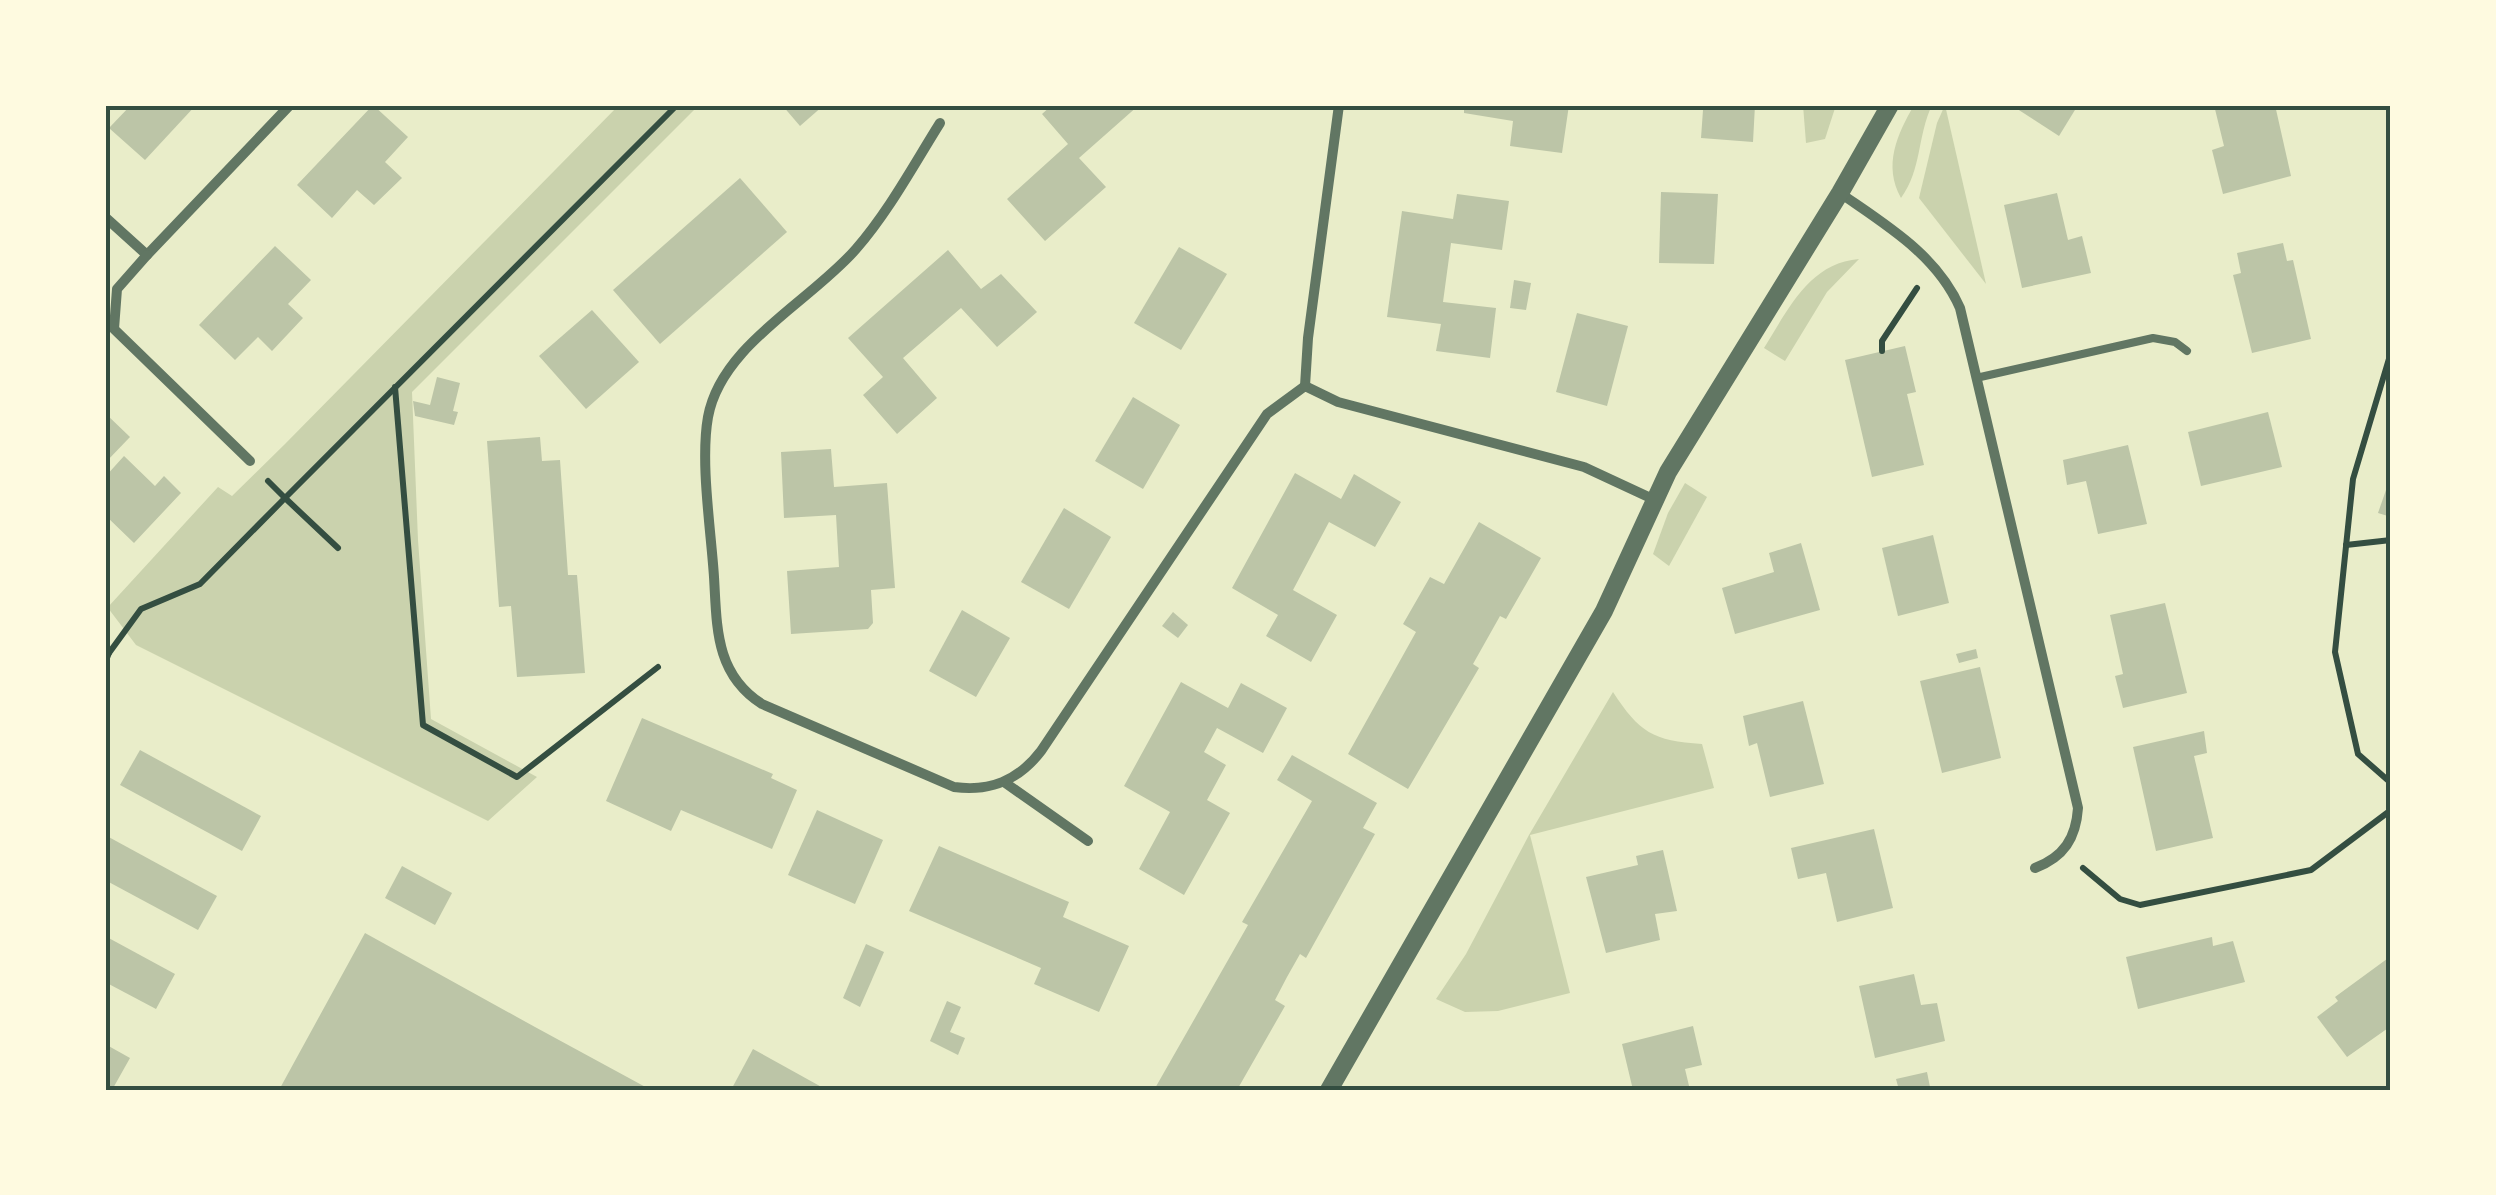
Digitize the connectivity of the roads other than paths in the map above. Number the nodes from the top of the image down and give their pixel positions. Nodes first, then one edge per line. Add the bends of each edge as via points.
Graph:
1 (290, 105) edge
2 (1339, 105) edge
3 (1890, 105) edge
4 (940, 123) dead end
5 (1840, 193) junction
6 (105, 217) edge
7 (147, 256) junction
8 (2187, 352) dead end
9 (1976, 378) junction
10 (1306, 386) junction
11 (250, 461) dead end
12 (1655, 500) junction
13 (1004, 782) junction
14 (1088, 840) dead end
15 (2036, 868) dead end
16 (1329, 1090) edge

1 - 7 street
2 - 10 street
3 - 5 street
4 - 13 street via 864,240 745,350 715,393 706,439 718,636 728,670 762,704 954,786
5 - 9 street via 1941,274 1960,308
5 - 12 street
6 - 7 street
7 - 11 street via 117,289 114,329
8 - 9 lane via 2154,338
9 - 15 street via 2078,808 2073,838
10 - 12 street via 1338,402 1584,468
10 - 13 street via 1267,414 1041,751
12 - 16 street via 1604,611
13 - 14 street

